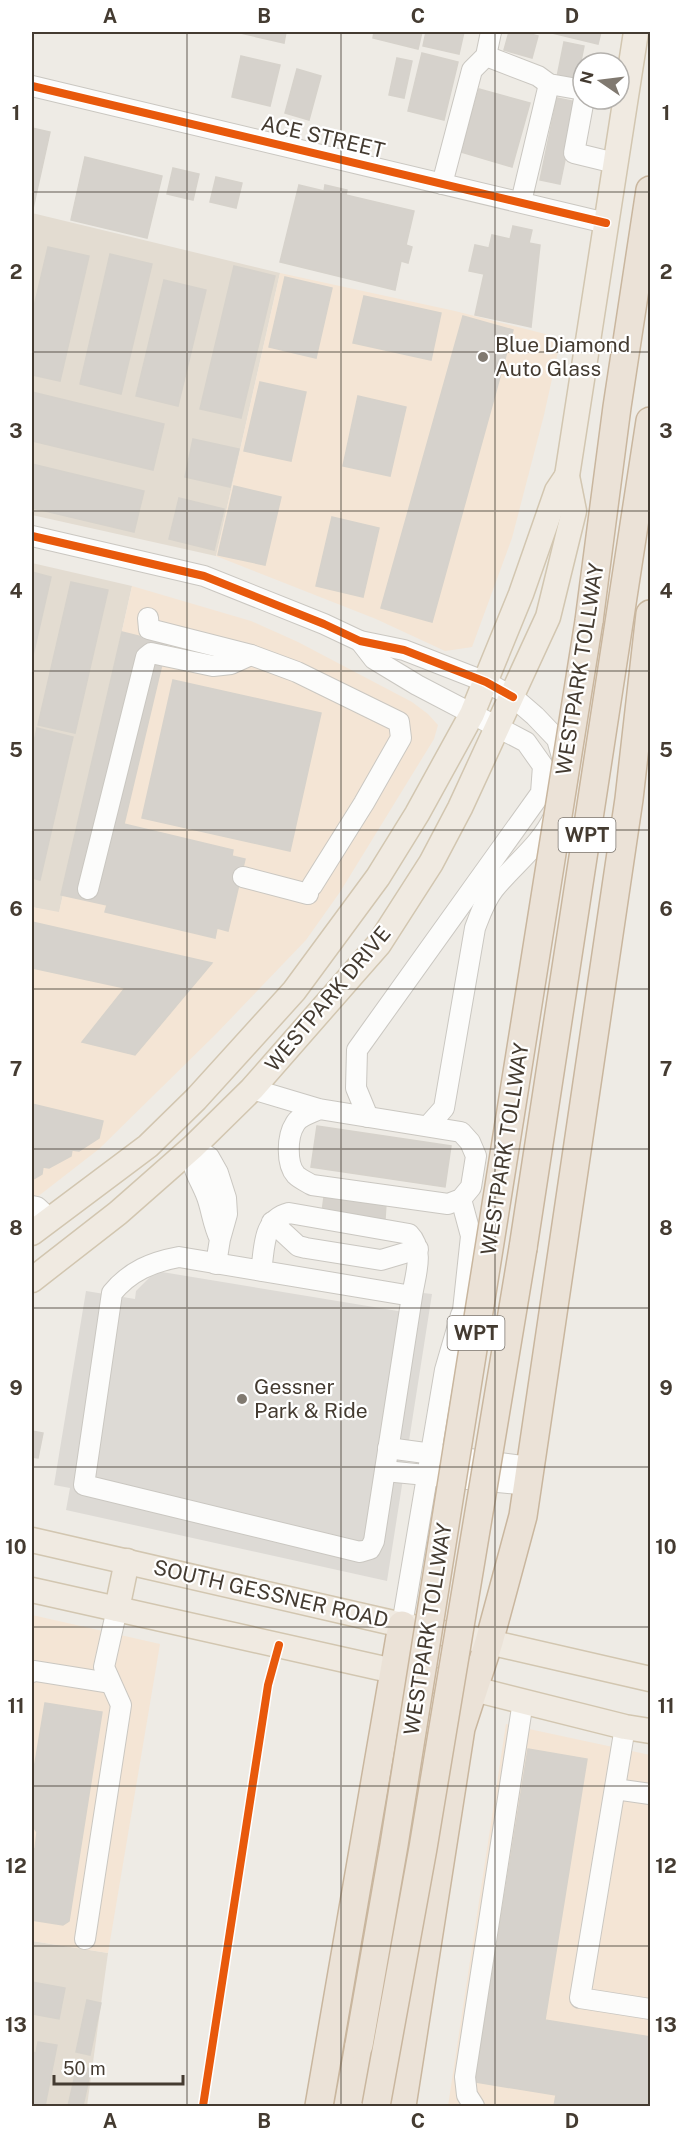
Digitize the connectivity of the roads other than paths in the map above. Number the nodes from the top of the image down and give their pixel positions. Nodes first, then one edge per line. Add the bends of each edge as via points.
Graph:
1 (491, 32) edge
2 (636, 32) edge
3 (486, 56) junction
4 (631, 56) edge
5 (549, 84) junction
6 (32, 86) edge
7 (571, 88) edge
8 (582, 111) edge
9 (621, 111) edge
10 (615, 163) junction
11 (442, 184) junction
12 (651, 190) edge
13 (521, 202) junction
14 (606, 223) junction
15 (651, 421) edge
16 (567, 476) junction
17 (32, 536) edge
18 (651, 614) edge
19 (148, 618) dead end
20 (360, 641) junction
21 (251, 655) junction
22 (486, 682) junction
23 (513, 697) junction
24 (472, 714) junction
25 (498, 728) junction
26 (243, 877) dead end
27 (88, 889) dead end
28 (350, 916) junction
29 (379, 944) junction
30 (252, 1089) junction
31 (319, 1109) junction
32 (368, 1117) junction
33 (172, 1123) junction
34 (428, 1126) junction
35 (193, 1147) junction
36 (461, 1199) junction
37 (38, 1219) edge
38 (272, 1222) junction
39 (418, 1249) junction
40 (216, 1264) junction
41 (261, 1271) junction
42 (32, 1280) edge
43 (412, 1296) junction
44 (461, 1316) junction
45 (388, 1448) junction
46 (431, 1454) junction
47 (458, 1457) junction
48 (385, 1471) junction
49 (428, 1475) junction
50 (529, 1476) junction
51 (32, 1540) edge
52 (127, 1561) junction
53 (32, 1590) edge
54 (117, 1609) junction
55 (402, 1625) junction
56 (489, 1642) junction
57 (32, 1672) edge
58 (395, 1672) junction
59 (651, 1679) edge
60 (110, 1683) junction
61 (474, 1689) junction
62 (523, 1701) junction
63 (625, 1727) junction
64 (651, 1731) edge
65 (615, 1789) junction
66 (651, 1794) edge
67 (85, 1939) dead end
68 (651, 2009) edge
69 (319, 2106) edge
70 (348, 2106) edge
71 (376, 2106) edge
72 (402, 2106) edge
73 (474, 2106) edge

1 - 3 street
2 - 4 main road, WESTPARK DRIVE
3 - 5 street
3 - 11 street via 472,70
5 - 7 street
5 - 13 street
6 - 11 street, ACE STREET
8 - 10 street via 574,153
9 - 10 main road, WESTPARK DRIVE
10 - 14 main road, WESTPARK DRIVE
11 - 13 street, ACE STREET
12 - 70 highway, WESTPARK TOLLWAY / WPT, bridge via 589,621 396,1833
13 - 14 street, ACE STREET
14 - 16 main road, WESTPARK DRIVE
15 - 71 highway, WESTPARK TOLLWAY / WPT, bridge via 523,1248
16 - 22 main road, WESTPARK DRIVE via 557,490
16 - 23 main road, WESTPARK DRIVE via 574,511 559,574 548,617
17 - 20 street via 204,576
18 - 50 highway via 629,799
19 - 21 street via 149,629
20 - 22 street via 404,650
20 - 24 street via 374,659
21 - 26 street via 297,672 399,722 401,738 310,890
21 - 27 street via 231,664 213,666 151,653 146,657
22 - 23 street
22 - 24 main road, WESTPARK DRIVE
23 - 25 main road, WESTPARK DRIVE
23 - 34 street via 556,739 564,761 564,795 547,830 492,891 482,910 475,928 444,1108
24 - 25 street
24 - 28 main road, WESTPARK DRIVE via 417,814
25 - 29 main road, WESTPARK DRIVE via 431,863
25 - 32 street via 526,742 543,766 542,793 357,1050 356,1088
28 - 29 main road
28 - 33 main road, WESTPARK DRIVE via 294,991
29 - 30 main road, WESTPARK DRIVE
30 - 31 street
30 - 35 main road, WESTPARK DRIVE
31 - 32 street
31 - 36 street via 295,1123 289,1162 296,1175 312,1185 448,1204
32 - 34 street
33 - 35 main road
33 - 37 main road, WESTPARK DRIVE via 148,1146
34 - 36 street via 461,1132 470,1142 476,1156 471,1187
35 - 40 street via 209,1157 226,1198 227,1214
35 - 42 main road, WESTPARK DRIVE via 118,1213
36 - 44 street via 471,1236
38 - 39 street via 298,1246 306,1248 381,1260
38 - 39 street via 289,1213 409,1234
38 - 41 street
39 - 43 street
40 - 41 street
40 - 48 street via 179,1257 165,1260 136,1271 112,1293 84,1485 360,1552 370,1550 374,1541
41 - 43 street
43 - 45 street
44 - 46 street via 445,1370
44 - 47 street via 460,1373 450,1441
45 - 46 street
45 - 48 street
46 - 47 street
46 - 49 street
47 - 50 street
48 - 49 street
49 - 50 street
49 - 55 street
50 - 56 highway via 523,1516
51 - 52 main road, SOUTH GESSNER ROAD
52 - 54 main road
52 - 55 main road, SOUTH GESSNER ROAD
53 - 54 main road
54 - 58 main road
54 - 60 street via 104,1667
55 - 56 main road, SOUTH GESSNER ROAD
55 - 58 highway
56 - 59 main road, SOUTH GESSNER ROAD
56 - 61 highway
57 - 60 street
58 - 61 main road
58 - 69 highway
60 - 67 street via 121,1705
61 - 62 main road
61 - 72 highway via 461,1728
62 - 63 main road
62 - 73 street via 465,2078 467,2095
63 - 64 main road
63 - 65 street
65 - 66 street
65 - 68 street via 580,1998

